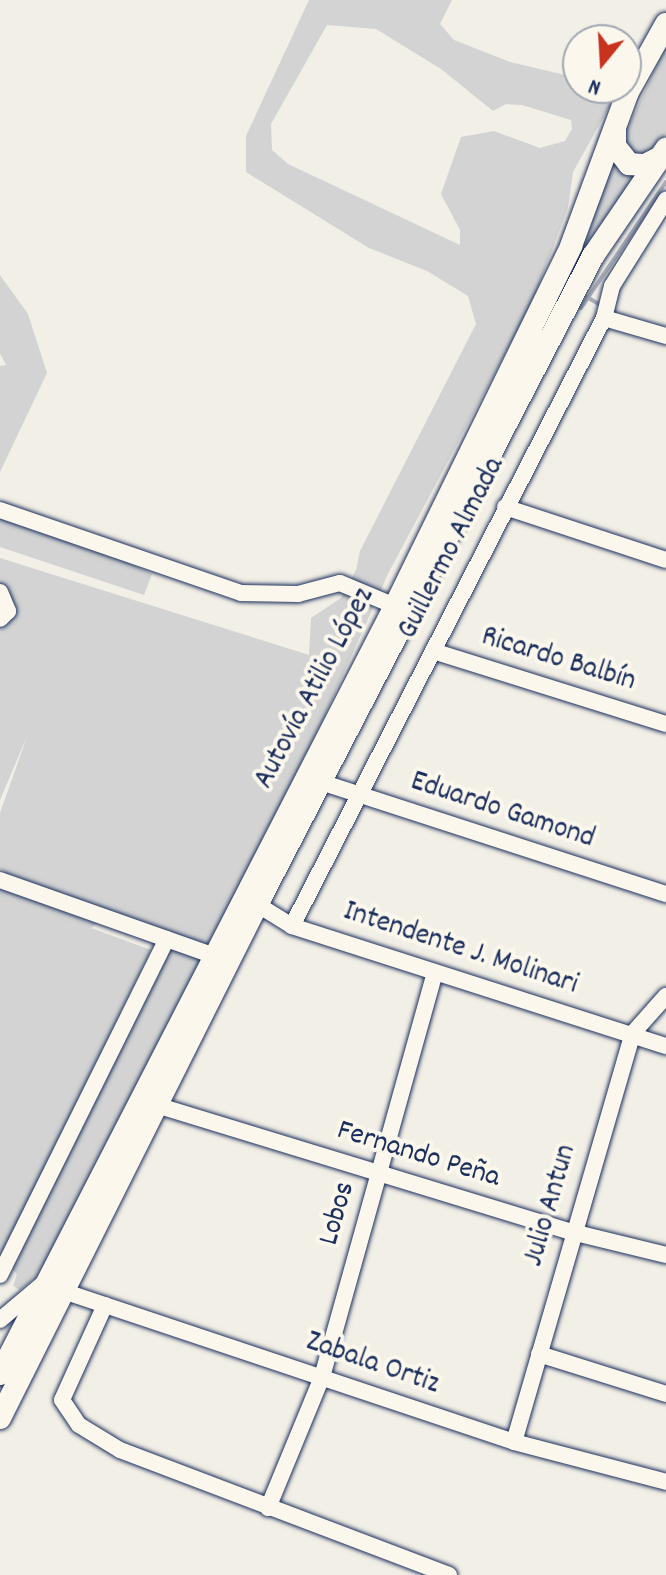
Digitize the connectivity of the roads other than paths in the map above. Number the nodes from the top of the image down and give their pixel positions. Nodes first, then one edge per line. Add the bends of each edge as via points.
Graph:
1 (666, 24) edge
2 (615, 128) junction
3 (662, 153) edge
4 (666, 200) edge
5 (604, 318) junction
6 (666, 336) edge
7 (505, 507) junction
8 (0, 510) edge
9 (666, 560) edge
10 (0, 592) edge
11 (395, 606) junction
12 (0, 619) edge
13 (433, 651) junction
14 (666, 724) edge
15 (321, 782) junction
16 (359, 796) junction
17 (0, 880) edge
18 (666, 894) edge
19 (250, 900) junction
20 (292, 926) junction
21 (167, 939) junction
22 (212, 955) junction
23 (435, 973) junction
24 (666, 996) edge
25 (633, 1033) junction
26 (666, 1046) edge
27 (156, 1105) junction
28 (379, 1174) junction
29 (572, 1232) junction
30 (666, 1255) edge
31 (0, 1275) edge
32 (55, 1286) junction
33 (105, 1305) junction
34 (0, 1320) edge
35 (539, 1354) junction
36 (0, 1374) edge
37 (322, 1377) junction
38 (666, 1394) edge
39 (0, 1418) edge
40 (514, 1442) junction
41 (666, 1482) edge
42 (268, 1508) junction
43 (449, 1575) edge

1 - 2 main road, Autovía Atilio López via 628,92
2 - 3 main road via 615,146 629,164 645,165
2 - 11 main road, Autovía Atilio López via 571,246
3 - 15 main road, Autovía Atilio López via 593,256
4 - 5 street, Guillermo Almada via 612,286
5 - 6 street
5 - 7 street, Guillermo Almada
7 - 9 street
7 - 13 street, Guillermo Almada
8 - 11 street via 241,593 298,594 340,583
10 - 12 street via 8,611
11 - 19 main road, Autovía Atilio López
13 - 14 street, Ricardo Balbín
13 - 16 street, Guillermo Almada
15 - 16 street, Eduardo Gamond
15 - 19 main road, Autovía Atilio López
16 - 18 street, Eduardo Gamond
16 - 20 street, Guillermo Almada
17 - 21 street
19 - 20 street, Intendente J. Molinari
19 - 22 main road, Autovía Atilio López
19 - 27 main road, Autovía Atilio López
20 - 23 street, Intendente J. Molinari
21 - 22 street
21 - 31 street
22 - 32 main road, Autovía Atilio López
23 - 25 street, Intendente J. Molinari
23 - 28 street, Lobos
24 - 25 street, Julio Antun
25 - 26 street, Intendente J. Molinari
25 - 29 street, Julio Antun
27 - 28 street, Fernando Peña
27 - 32 main road, Autovía Atilio López
28 - 29 street, Fernando Peña
28 - 37 street, Lobos
29 - 30 street, Fernando Peña
29 - 35 street, Julio Antun
32 - 33 street, Zabala Ortiz
32 - 34 street
32 - 36 main road, Autovía Atilio López
32 - 39 main road, Autovía Atilio López
33 - 37 street, Zabala Ortiz
33 - 42 street via 62,1400 73,1419 120,1450
35 - 38 street
35 - 40 street, Julio Antun
37 - 40 street, Zabala Ortiz
37 - 42 street, Lobos
40 - 41 street, Zabala Ortiz
42 - 43 street

